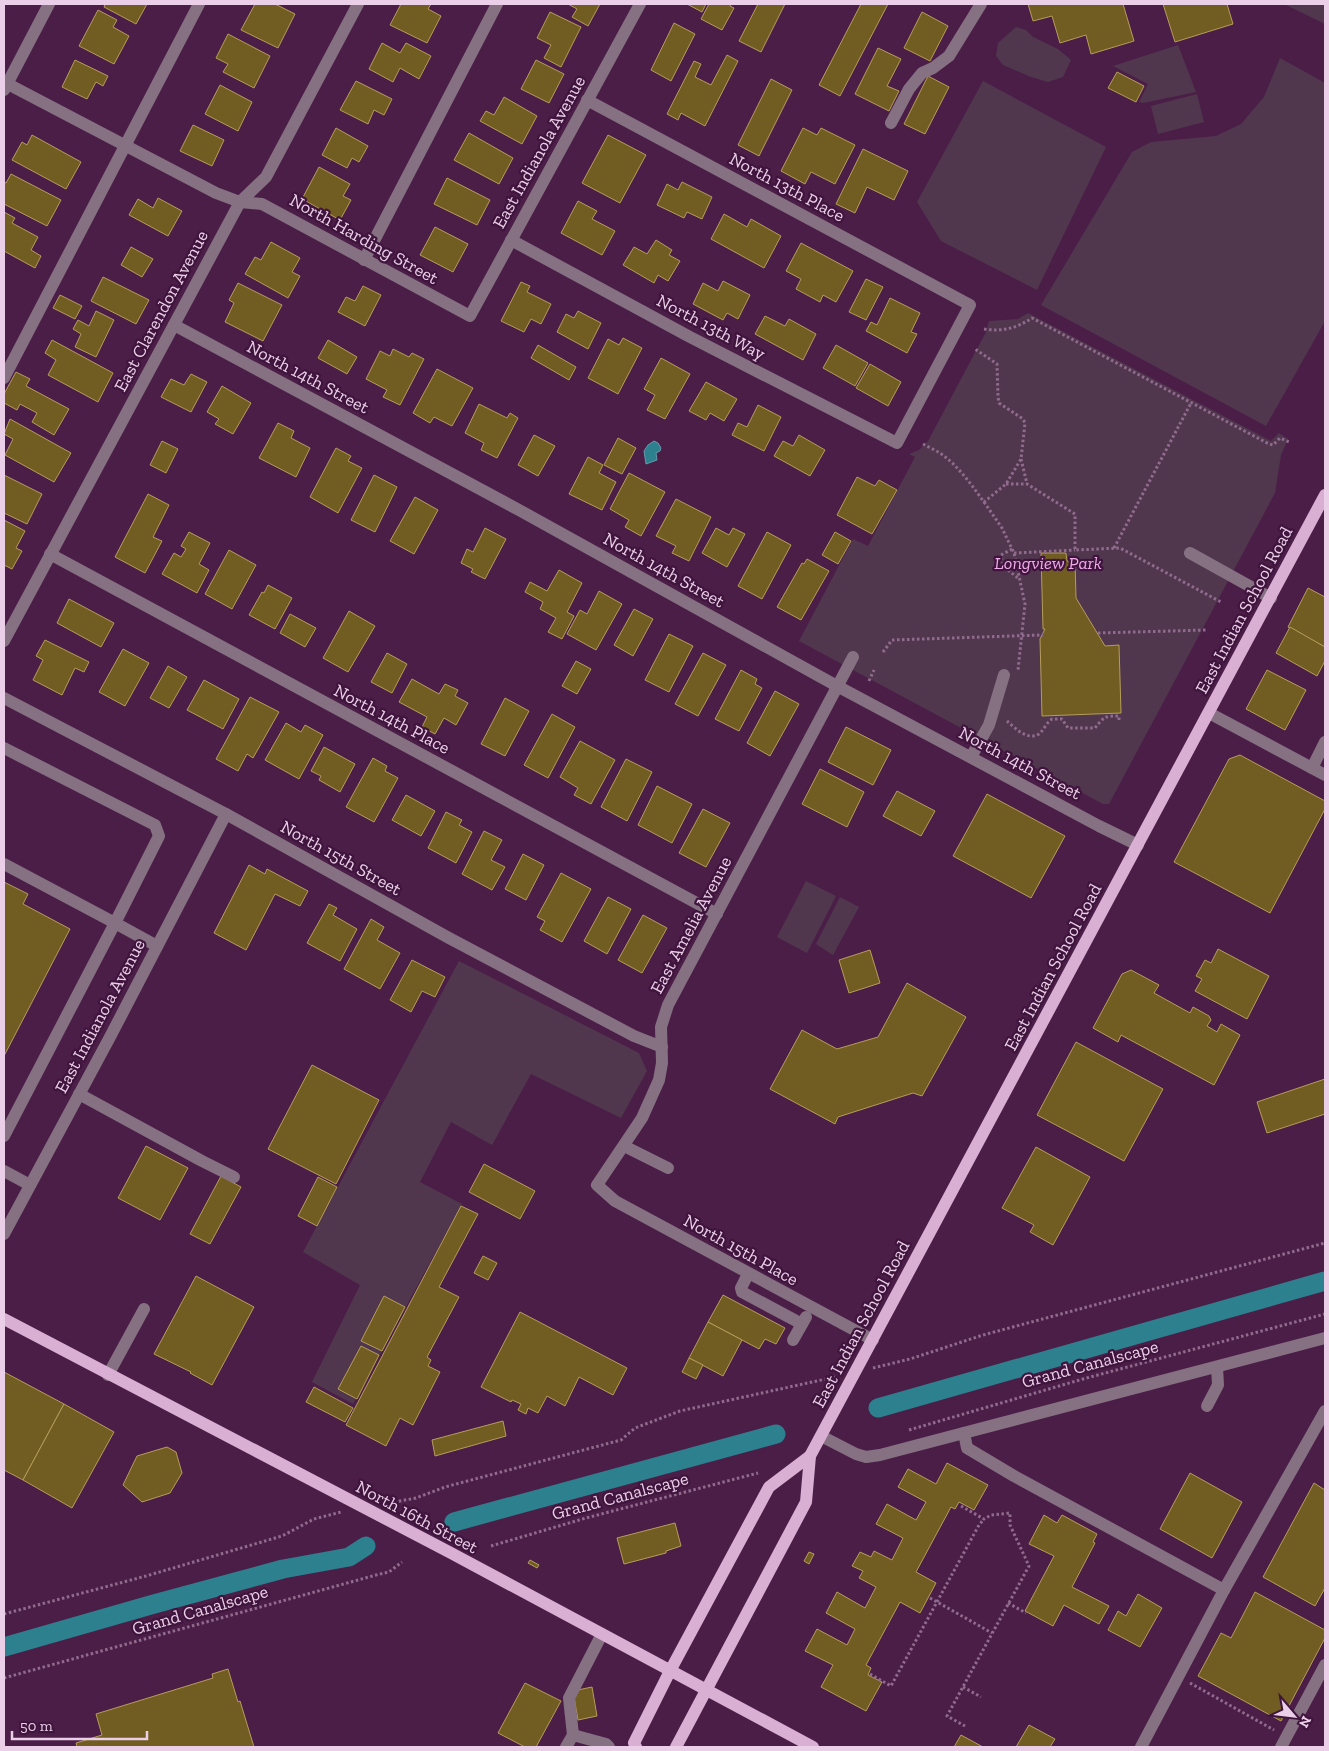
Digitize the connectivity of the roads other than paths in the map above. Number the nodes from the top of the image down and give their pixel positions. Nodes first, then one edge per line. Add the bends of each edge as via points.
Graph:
1 (49, 4) edge
2 (199, 4) edge
3 (358, 4) edge
4 (497, 4) edge
5 (640, 4) edge
6 (981, 4) edge
7 (5, 86) edge
8 (587, 100) junction
9 (891, 123) dead end
10 (125, 146) junction
11 (240, 202) junction
12 (511, 240) junction
13 (364, 260) junction
14 (470, 316) joint
15 (174, 325) junction
16 (4, 378) edge
17 (897, 443) joint
18 (1325, 495) edge
19 (1190, 552) dead end
20 (50, 554) junction
21 (1271, 598) junction
22 (4, 641) edge
23 (852, 657) dead end
24 (1004, 675) dead end
25 (837, 686) junction
26 (4, 698) edge
27 (1209, 713) junction
28 (1325, 742) edge
29 (4, 748) edge
30 (971, 757) junction
31 (1312, 768) junction
32 (1325, 775) edge
33 (226, 814) junction
34 (1138, 845) junction
35 (4, 864) edge
36 (717, 914) junction
37 (115, 923) junction
38 (157, 946) junction
39 (662, 1047) junction
40 (79, 1094) junction
41 (4, 1136) edge
42 (624, 1146) junction
43 (668, 1168) dead end
44 (4, 1171) edge
45 (234, 1177) dead end
46 (30, 1185) junction
47 (597, 1185) joint
48 (4, 1234) edge
49 (748, 1274) junction
50 (811, 1308) junction
51 (144, 1309) dead end
52 (4, 1319) edge
53 (802, 1324) junction
54 (1325, 1338) edge
55 (793, 1340) dead end
56 (873, 1340) junction
57 (1217, 1367) junction
58 (108, 1375) junction
59 (1207, 1406) dead end
60 (1325, 1412) edge
61 (964, 1433) junction
62 (821, 1436) junction
63 (810, 1456) junction
64 (1224, 1590) junction
65 (602, 1634) junction
66 (1325, 1665) edge
67 (670, 1671) junction
68 (706, 1690) junction
69 (572, 1735) junction
70 (566, 1747) edge
71 (609, 1747) edge
72 (636, 1747) edge
73 (676, 1747) edge
74 (813, 1747) edge
75 (1141, 1747) edge
76 (1281, 1747) edge

1 - 7 street
2 - 10 street
3 - 11 street, East Clarendon Avenue via 266,177
4 - 13 street
5 - 8 street, East Indianola Avenue
6 - 9 street via 949,56 922,72 909,89
7 - 10 street
8 - 12 street, East Indianola Avenue
8 - 17 street, North 13th Place via 970,305
10 - 11 street
10 - 16 street
11 - 13 street, North Harding Street via 262,204
11 - 15 street, East Clarendon Avenue
12 - 14 street, East Indianola Avenue
12 - 17 street, North 13th Way
13 - 14 street, North Harding Street
15 - 20 street, East Clarendon Avenue
15 - 25 street, North 14th Street via 519,510
18 - 21 main road, East Indian School Road
19 - 21 street
20 - 22 street, East Clarendon Avenue
20 - 36 street, North 14th Place
21 - 27 main road, East Indian School Road
23 - 25 street, East Amelia Avenue
24 - 30 street via 989,725
25 - 30 street, North 14th Street
25 - 36 street, East Amelia Avenue
26 - 33 street, North 15th Street
27 - 31 street
27 - 34 main road, East Indian School Road
28 - 31 street
29 - 37 street via 155,825 159,836
30 - 34 street, North 14th Street
31 - 32 street
33 - 38 street, East Indianola Avenue
33 - 39 street, North 15th Street via 449,938 634,1036
34 - 56 main road, East Indian School Road
35 - 37 street
36 - 39 street, East Amelia Avenue via 668,1005 661,1027
37 - 38 street
37 - 41 street
38 - 40 street, East Indianola Avenue
39 - 42 street, East Amelia Avenue via 659,1080 642,1118
40 - 45 street
40 - 46 street, East Indianola Avenue
42 - 43 street
42 - 47 street, East Amelia Avenue
44 - 46 street
46 - 48 street, East Indianola Avenue
47 - 49 street, North 15th Place via 615,1200
49 - 50 street, North 15th Place
49 - 53 street via 742,1292
50 - 53 street
50 - 56 street, North 15th Place
51 - 58 street
52 - 58 main road, North 16th Street
53 - 55 street
54 - 57 street
56 - 62 main road, East Indian School Road
57 - 59 street via 1218,1385
57 - 61 street
58 - 65 main road, North 16th Street
60 - 64 street
61 - 62 street via 866,1457
61 - 64 street via 967,1448
62 - 63 main road, East Indian School Road
63 - 67 main road, East Indian School Road via 770,1487
63 - 68 main road, East Indian School Road via 806,1502
64 - 75 street
65 - 67 main road, North 16th Street
65 - 69 street via 569,1698
66 - 76 street
67 - 68 main road, North 16th Street
67 - 72 main road, East Indian School Road via 634,1743
68 - 73 main road, East Indian School Road
68 - 74 main road, North 16th Street
69 - 70 street
69 - 71 street

